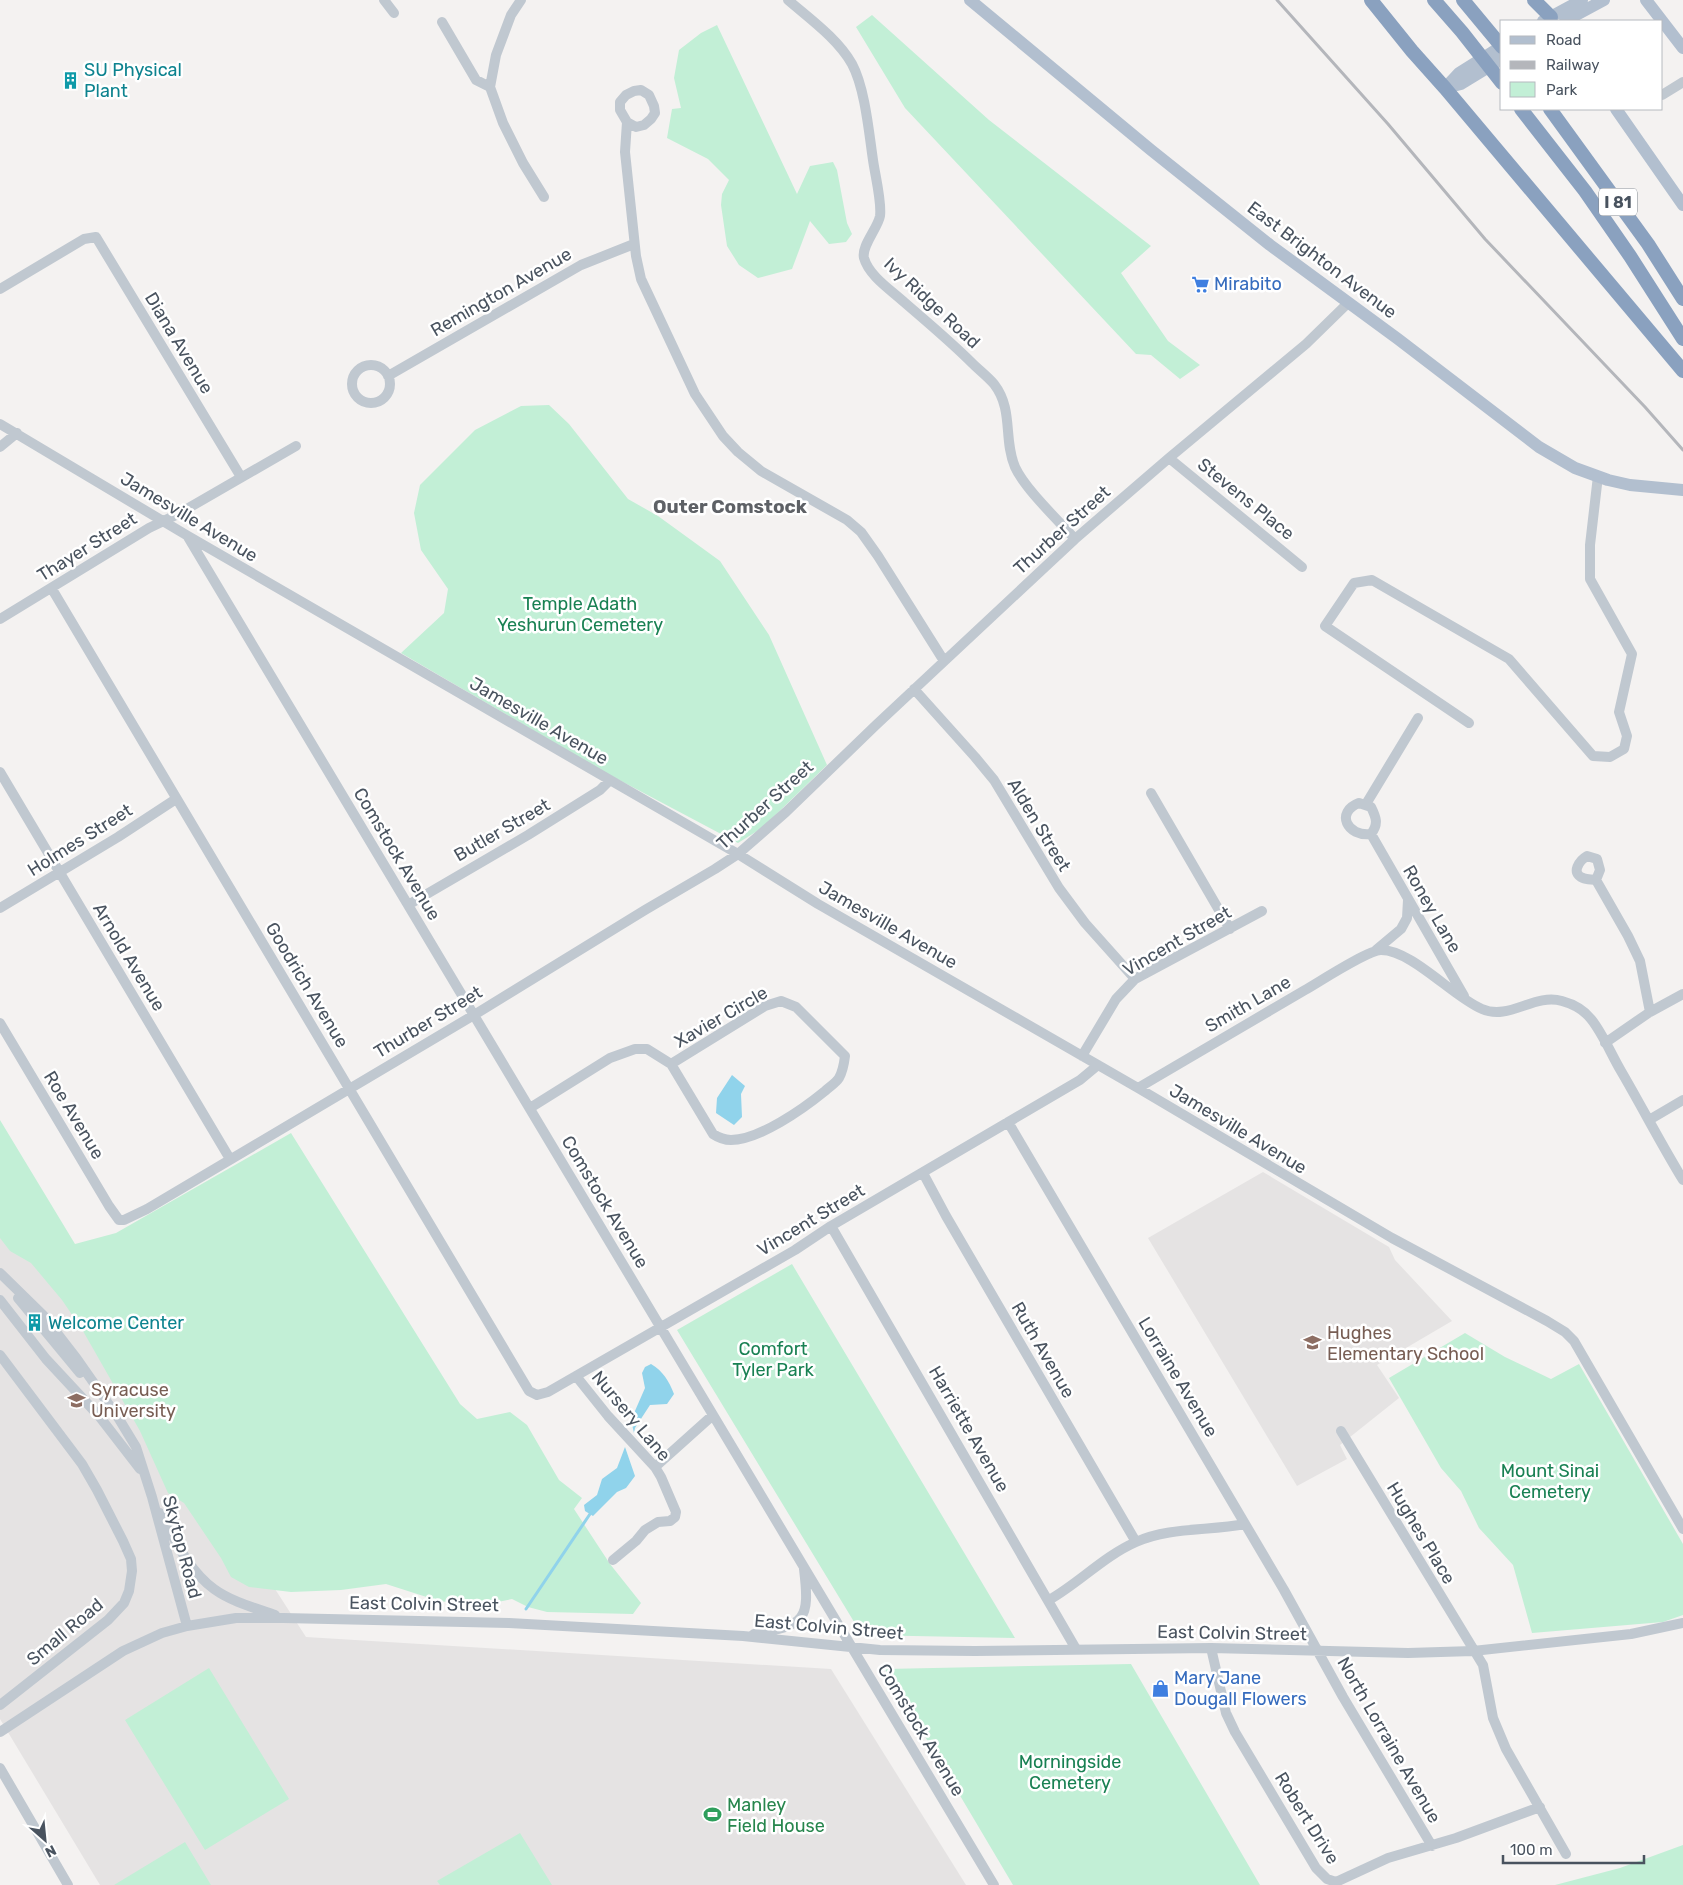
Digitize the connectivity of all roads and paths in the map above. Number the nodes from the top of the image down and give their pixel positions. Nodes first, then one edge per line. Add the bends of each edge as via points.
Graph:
1 (384, 0) edge
2 (521, 0) edge
3 (788, 0) edge
4 (970, 0) edge
5 (1372, 0) edge
6 (1434, 0) edge
7 (1463, 0) edge
8 (1534, 0) edge
9 (1567, 0) edge
10 (1582, 0) edge
11 (1604, 0) edge
12 (1646, 0) edge
13 (394, 13) dead end
14 (1549, 20) edge
15 (1567, 20) edge
16 (1661, 20) edge
17 (442, 22) dead end
18 (1663, 22) edge
19 (1500, 45) edge
20 (1500, 48) edge
21 (1683, 48) edge
22 (1500, 60) edge
23 (1500, 81) edge
24 (1683, 82) edge
25 (490, 87) junction
26 (1445, 88) junction
27 (1663, 95) edge
28 (1522, 110) edge
29 (1551, 110) edge
30 (1617, 110) edge
31 (627, 122) dead end
32 (544, 197) dead end
33 (1683, 205) edge
34 (634, 244) junction
35 (0, 289) edge
36 (1683, 299) edge
37 (1348, 302) junction
38 (1683, 339) edge
39 (1683, 371) edge
40 (388, 376) dead end
41 (0, 424) edge
42 (17, 433) junction
43 (296, 446) dead end
44 (0, 447) edge
45 (1169, 458) junction
46 (1598, 476) junction
47 (241, 477) junction
48 (1683, 490) edge
49 (163, 521) junction
50 (188, 536) junction
51 (1075, 539) junction
52 (1302, 567) dead end
53 (52, 589) junction
54 (0, 619) edge
55 (944, 661) junction
56 (914, 689) junction
57 (1418, 718) dead end
58 (1469, 723) dead end
59 (0, 772) edge
60 (609, 781) junction
61 (1151, 792) dead end
62 (176, 799) junction
63 (1366, 804) junction
64 (1371, 834) junction
65 (738, 854) junction
66 (58, 872) junction
67 (1596, 880) dead end
68 (1408, 900) junction
69 (408, 904) junction
70 (0, 908) edge
71 (1262, 911) dead end
72 (1230, 929) junction
73 (1376, 951) junction
74 (1135, 979) junction
75 (1683, 994) edge
76 (1466, 999) junction
77 (1650, 1012) junction
78 (474, 1015) junction
79 (0, 1023) edge
80 (1605, 1042) junction
81 (1082, 1056) junction
82 (670, 1064) junction
83 (1098, 1065) junction
84 (350, 1088) junction
85 (1138, 1088) junction
86 (1683, 1100) edge
87 (530, 1108) junction
88 (1649, 1120) junction
89 (1008, 1122) junction
90 (230, 1159) junction
91 (923, 1173) junction
92 (1683, 1180) edge
93 (122, 1221) joint
94 (832, 1226) junction
95 (0, 1273) edge
96 (0, 1300) edge
97 (31, 1308) junction
98 (13, 1319) junction
99 (661, 1327) junction
100 (51, 1331) junction
101 (35, 1345) junction
102 (0, 1355) edge
103 (576, 1376) junction
104 (537, 1395) joint
105 (713, 1415) junction
106 (1342, 1431) dead end
107 (655, 1467) junction
108 (146, 1476) junction
109 (152, 1497) junction
110 (1245, 1524) junction
111 (1683, 1529) edge
112 (1136, 1542) junction
113 (613, 1560) dead end
114 (804, 1565) junction
115 (1049, 1600) junction
116 (283, 1618) junction
117 (1683, 1623) edge
118 (187, 1626) junction
119 (743, 1636) junction
120 (852, 1647) junction
121 (1211, 1648) junction
122 (1076, 1649) junction
123 (1318, 1650) junction
124 (1473, 1651) junction
125 (0, 1705) edge
126 (0, 1732) edge
127 (0, 1768) edge
128 (1540, 1807) junction
129 (1432, 1846) junction
130 (1566, 1854) dead end
131 (68, 1885) edge
132 (994, 1885) edge

1 - 13 street
2 - 25 street via 511,15 496,56
3 - 51 street, Ivy Ridge Road via 841,50 852,63 857,76 870,139 880,217 864,250 864,259 884,284 994,384 1008,416 1014,466 1023,481
4 - 37 main road, East Brighton Avenue via 1270,245
5 - 26 highway
6 - 23 highway
7 - 19 highway
8 - 14 highway
9 - 14 main road
10 - 14 main road
11 - 15 main road
12 - 16 main road
17 - 25 street via 476,80
18 - 21 main road
20 - 26 main road via 1459,74
22 - 26 main road via 1461,84
24 - 27 street
25 - 32 street via 503,123
26 - 39 highway
28 - 38 highway, I 81 via 1585,191
29 - 36 highway, I 81 via 1648,244
30 - 33 main road
31 - 34 street via 625,152
34 - 40 street, Remington Avenue via 581,265
34 - 55 street via 641,279 696,394 722,436 760,471 847,520 861,532
35 - 47 street, Diana Avenue via 84,239 96,237
37 - 45 street, Thurber Street via 1306,344
37 - 46 main road, East Brighton Avenue via 1539,447 1576,468
41 - 42 street, Jamesville Avenue
42 - 44 street
42 - 49 street, Jamesville Avenue
43 - 47 street, Thayer Street
45 - 51 street, Thurber Street
45 - 52 street, Stevens Place
46 - 48 main road, East Brighton Avenue via 1630,486
46 - 58 street via 1590,545 1590,579 1632,654 1619,712 1627,736 1624,749 1610,757 1593,756 1508,659 1372,580 1354,583 1326,626
47 - 49 street, Thayer Street
49 - 50 street, Jamesville Avenue
49 - 53 street, Thayer Street
50 - 60 street, Jamesville Avenue
50 - 69 street, Comstock Avenue
51 - 55 street, Thurber Street
53 - 54 street, Thayer Street
53 - 62 street, Goodrich Avenue
55 - 56 street, Thurber Street
56 - 65 street, Thurber Street
56 - 74 street, Alden Street via 994,780 1058,888
57 - 63 street
59 - 66 street, Arnold Avenue
60 - 65 street, Jamesville Avenue
60 - 69 street, Butler Street via 528,835
61 - 72 street
62 - 66 street, Holmes Street
62 - 84 street, Goodrich Avenue
63 - 64 street via 1376,816 1376,826
63 - 64 street via 1352,806 1347,813 1347,822 1351,830 1362,835
64 - 68 street, Roney Lane
65 - 78 street, Thurber Street
65 - 81 street, Jamesville Avenue via 818,904
66 - 70 street, Holmes Street
66 - 90 street, Arnold Avenue
67 - 77 street via 1640,961
68 - 73 street, Smith Lane via 1407,918 1401,929
68 - 76 street, Roney Lane
69 - 78 street, Comstock Avenue
71 - 72 street, Vincent Street
72 - 74 street, Vincent Street
73 - 76 street via 1393,952 1415,963
73 - 85 street, Smith Lane via 1251,1020
74 - 81 street, Vincent Street via 1116,999
75 - 77 street
76 - 80 street via 1482,1009 1498,1013 1536,1001 1562,1001 1586,1014
77 - 80 street
78 - 84 street, Thurber Street
78 - 87 street, Comstock Avenue
79 - 93 street, Roe Avenue via 109,1206
80 - 88 street
81 - 83 street, Jamesville Avenue
82 - 82 street, Xavier Circle via 713,1134 732,1140 758,1133 783,1121 815,1099 838,1079 844,1056 796,1007 781,1001 765,1006
82 - 87 street, Xavier Circle via 647,1049 635,1049 610,1058
83 - 85 street, Jamesville Avenue
83 - 89 street, Vincent Street via 1080,1080
84 - 90 street, Thurber Street
84 - 104 street, Goodrich Avenue via 530,1391
85 - 111 street, Jamesville Avenue via 1392,1238 1565,1332 1574,1342
86 - 88 street
87 - 99 street, Comstock Avenue
88 - 92 street
89 - 91 street, Vincent Street
89 - 110 street, Lorraine Avenue
90 - 93 street, Thurber Street
91 - 94 street, Vincent Street
91 - 112 street, Ruth Avenue
94 - 99 street, Vincent Street
94 - 115 street, Harriette Avenue
95 - 97 street, Skytop Road
96 - 98 street, Skytop Road
97 - 98 street
97 - 100 street, Skytop Road
98 - 101 street, Skytop Road
99 - 103 street, Vincent Street
99 - 105 street, Comstock Avenue
100 - 101 street
100 - 108 street, Skytop Road via 77,1358 120,1420 136,1447
101 - 108 street, Skytop Road via 99,1416
102 - 125 street, Small Road via 82,1464 131,1558 132,1571 124,1602 108,1620
103 - 104 street, Vincent Street
103 - 107 street, Nursery Lane
105 - 107 street
105 - 114 street, Comstock Avenue
106 - 124 street, Hughes Place
107 - 113 street, Nursery Lane via 676,1512 675,1517 645,1530
108 - 109 street, Skytop Road
109 - 116 street via 180,1551 214,1590
109 - 118 street, Skytop Road
110 - 112 street via 1157,1535
110 - 123 street, Lorraine Avenue
112 - 115 street
114 - 119 street via 807,1597 805,1610 797,1622
114 - 120 street, Comstock Avenue
115 - 122 street, Harriette Avenue
116 - 118 street, East Colvin Street via 236,1618
116 - 119 street, East Colvin Street via 509,1622
117 - 124 street, East Colvin Street via 1631,1634
118 - 126 street, East Colvin Street via 122,1651
119 - 120 street, East Colvin Street
120 - 122 street, East Colvin Street via 975,1651
120 - 132 street, Comstock Avenue
121 - 122 street, East Colvin Street
121 - 123 street, East Colvin Street
121 - 129 street, Robert Drive via 1234,1732 1316,1868 1327,1880 1336,1882 1388,1858
123 - 124 street, East Colvin Street
123 - 129 street, North Lorraine Avenue
124 - 128 street, Hughes Place via 1483,1665 1493,1718
127 - 131 street
128 - 129 street, Robert Drive
128 - 130 street, Hughes Place

